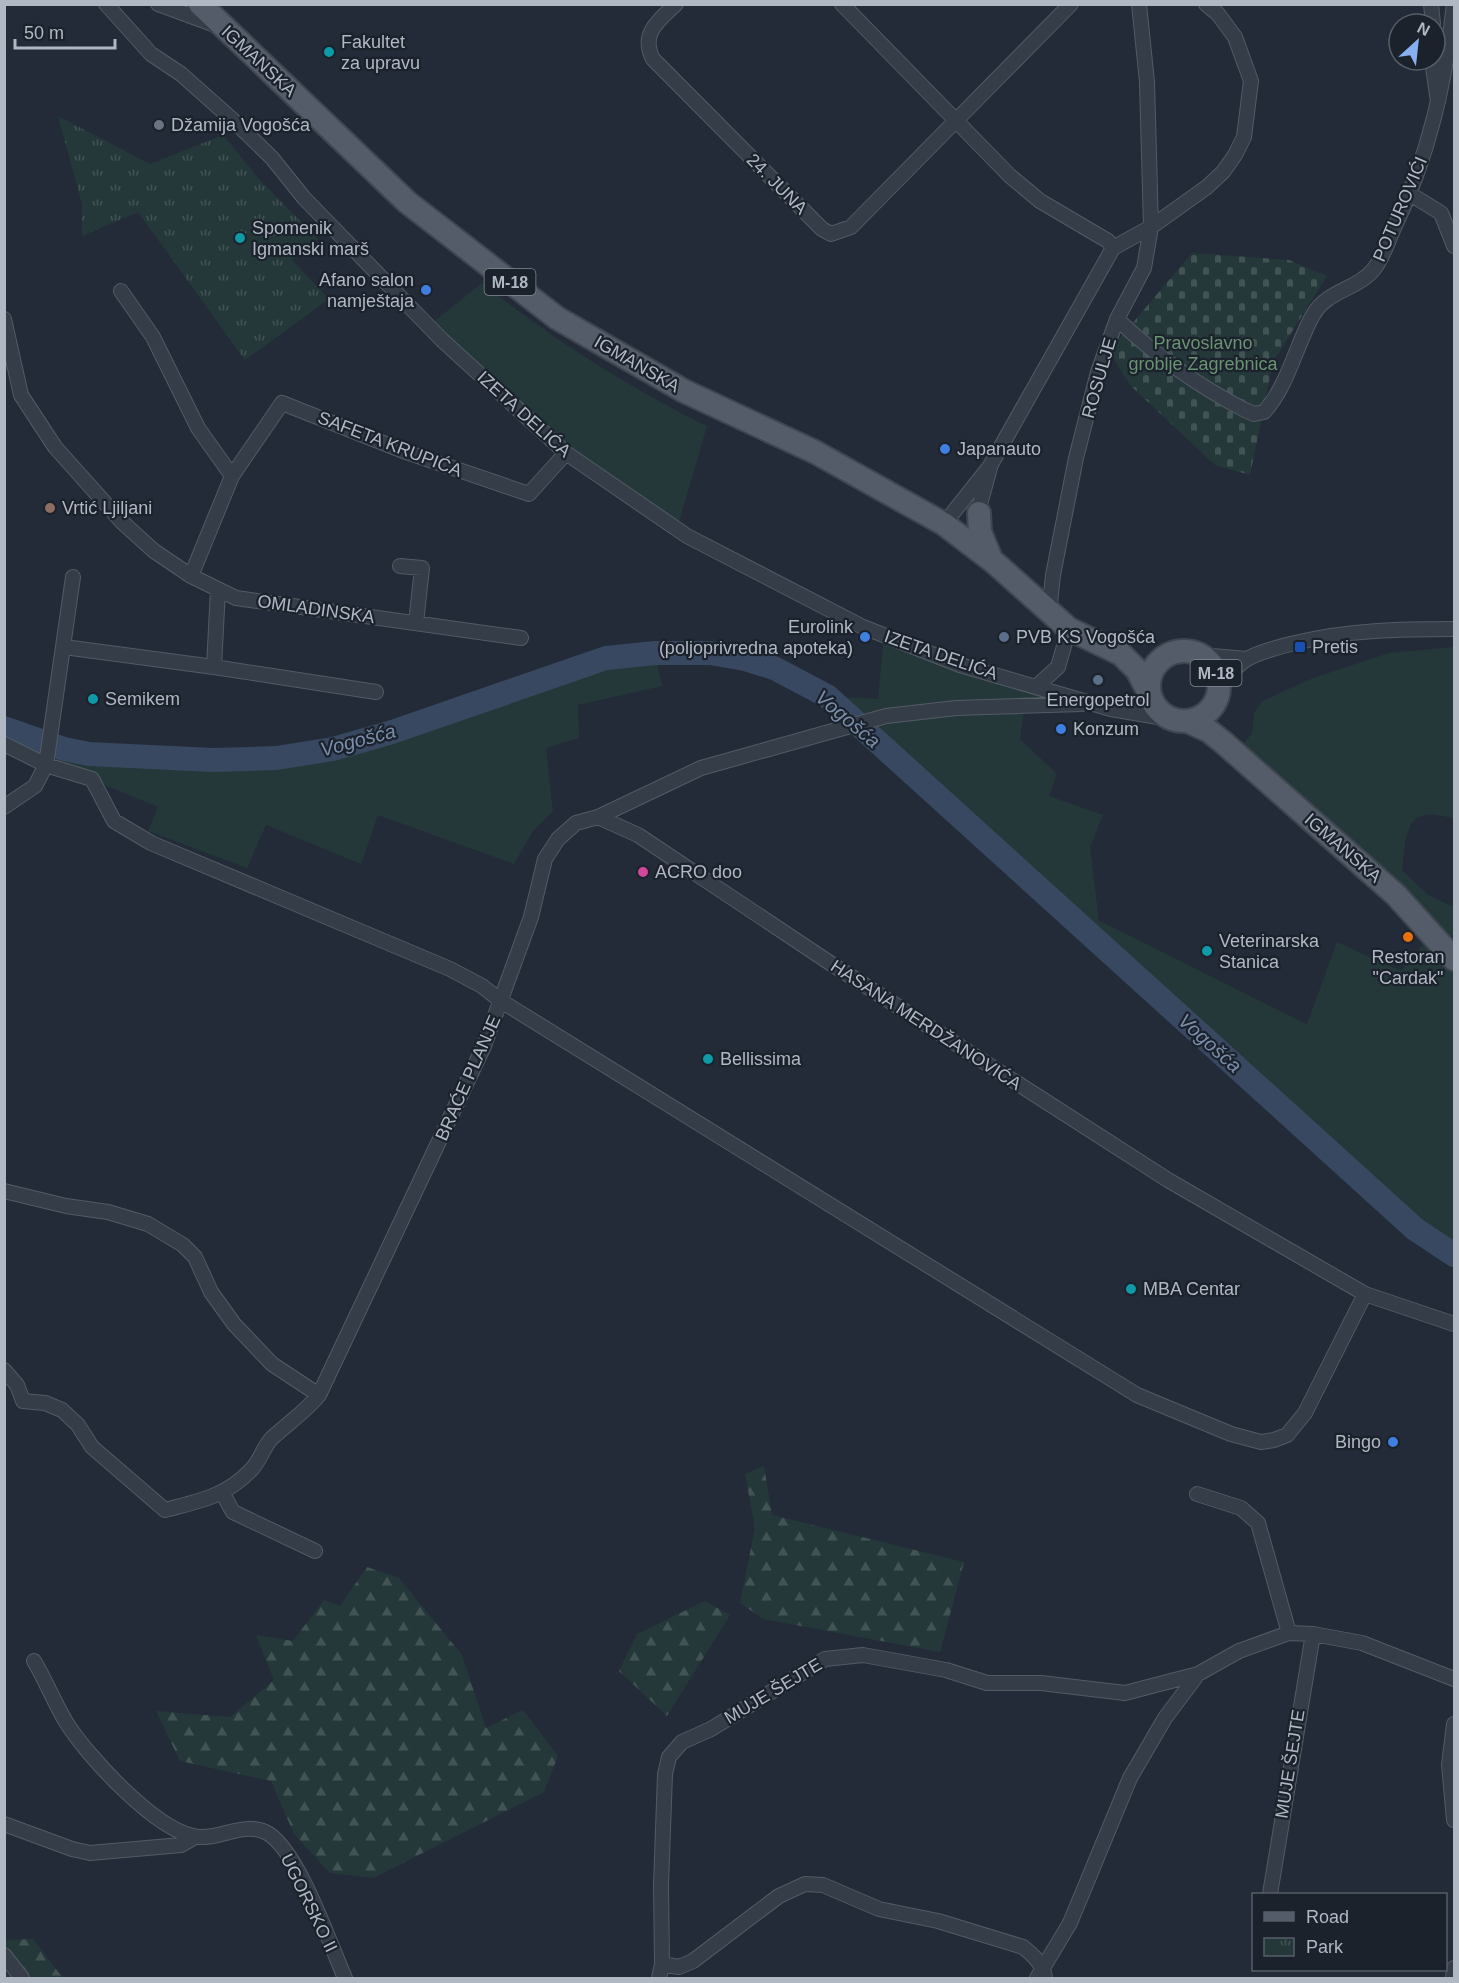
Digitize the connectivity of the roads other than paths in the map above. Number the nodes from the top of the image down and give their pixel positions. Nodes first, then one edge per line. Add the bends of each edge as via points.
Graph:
1 (106, 4) edge
2 (158, 4) edge
3 (200, 4) edge
4 (676, 4) edge
5 (842, 4) edge
6 (1071, 4) edge
7 (1139, 4) edge
8 (1206, 4) edge
9 (1454, 4) edge
10 (224, 28) junction
11 (1433, 72) edge
12 (1439, 106) junction
13 (956, 123) junction
14 (1410, 195) junction
15 (1151, 227) junction
16 (1455, 246) edge
17 (1113, 248) junction
18 (121, 291) dead end
19 (4, 319) edge
20 (1116, 319) junction
21 (566, 453) junction
22 (990, 466) junction
23 (232, 476) junction
24 (979, 513) junction
25 (944, 524) junction
26 (964, 538) junction
27 (991, 561) junction
28 (400, 566) dead end
29 (191, 576) junction
30 (73, 577) dead end
31 (218, 589) junction
32 (1049, 613) junction
33 (416, 623) junction
34 (1069, 629) junction
35 (1455, 629) edge
36 (521, 638) dead end
37 (64, 647) junction
38 (1121, 654) junction
39 (1170, 654) junction
40 (1200, 655) junction
41 (1247, 659) junction
42 (213, 667) junction
43 (1037, 686) junction
44 (376, 692) dead end
45 (1151, 697) junction
46 (1216, 697) junction
47 (1093, 704) junction
48 (1132, 713) junction
49 (1181, 720) junction
50 (1224, 743) junction
51 (4, 744) edge
52 (47, 759) junction
53 (4, 807) edge
54 (598, 817) junction
55 (1455, 959) edge
56 (501, 1001) junction
57 (4, 1191) edge
58 (1365, 1294) junction
59 (1455, 1324) edge
60 (4, 1370) edge
61 (319, 1395) junction
62 (223, 1494) junction
63 (1197, 1494) dead end
64 (315, 1551) dead end
65 (1289, 1633) junction
66 (1313, 1634) junction
67 (34, 1661) dead end
68 (1198, 1674) junction
69 (1455, 1679) edge
70 (1455, 1724) edge
71 (1455, 1820) edge
72 (4, 1824) edge
73 (195, 1837) junction
74 (1270, 1893) edge
75 (4, 1955) edge
76 (662, 1964) junction
77 (1455, 1968) edge
78 (1042, 1976) edge
79 (22, 1978) edge
80 (345, 1978) edge
81 (659, 1978) edge
82 (1453, 1978) edge

1 - 21 street, IZETA DELIĆA via 151,54 181,74 272,158 304,198 442,340
2 - 10 street
3 - 10 main road, IGMANSKA / M-18
4 - 13 street, 24. JUNA via 652,27 647,39 653,59 831,234 851,227
5 - 13 street
6 - 13 street
7 - 15 street, ROSULJE via 1147,82
8 - 15 street via 1234,37 1251,81 1244,137 1223,172
9 - 12 street, POTUROVIĆI
10 - 25 main road, IGMANSKA / M-18 via 408,202 557,318 684,391 815,452
11 - 12 street
12 - 14 street, POTUROVIĆI
13 - 17 street via 1040,201 1108,241
14 - 16 street via 1441,213
14 - 20 street, POTUROVIĆI via 1376,267 1366,277 1330,296 1313,315 1264,412 1254,414 1197,383 1143,345
15 - 17 street
15 - 20 street, ROSULJE via 1144,268
17 - 22 street
18 - 23 street via 153,337 198,428
19 - 29 street, OMLADINSKA via 21,394 55,447 122,522 154,551
20 - 32 street, ROSULJE via 1076,458
21 - 23 street, SAFETA KRUPIĆA via 529,494 406,452 282,403
21 - 43 street, IZETA DELIĆA via 709,549 863,627 960,665
22 - 24 street
22 - 25 street
23 - 29 street, SAFETA KRUPIĆA
24 - 26 street
24 - 27 main road via 980,532
25 - 26 main road, IGMANSKA / M-18
26 - 27 main road, IGMANSKA / M-18
27 - 32 main road, IGMANSKA / M-18
28 - 33 street via 422,568
29 - 31 street, OMLADINSKA
30 - 37 street
31 - 33 street, OMLADINSKA via 236,598
31 - 42 street
32 - 34 main road, IGMANSKA / M-18
33 - 36 street, OMLADINSKA
34 - 38 main road, IGMANSKA / M-18
34 - 43 street via 1054,672
35 - 41 street via 1376,630 1326,636
37 - 42 street
37 - 52 street
38 - 39 main road, IGMANSKA / M-18
38 - 45 main road, IGMANSKA / M-18 via 1137,670
39 - 40 main road, M-18 via 1185,651
39 - 45 main road, M-18 via 1152,671
40 - 41 street
40 - 46 main road, M-18 via 1215,670
41 - 46 street via 1233,670
42 - 44 street
43 - 47 street, IZETA DELIĆA
45 - 48 street
45 - 49 main road, M-18 via 1157,709
46 - 49 main road, M-18 via 1197,718
46 - 50 main road, IGMANSKA / M-18 via 1214,716
47 - 48 street, IZETA DELIĆA
47 - 54 street via 956,708 886,717 701,768
48 - 49 street, IZETA DELIĆA
49 - 50 main road, IGMANSKA / M-18 via 1204,728
50 - 55 main road, IGMANSKA / M-18 via 1396,895
51 - 52 street, BRAĆE PLANJE
52 - 53 street via 35,786
52 - 56 street, BRAĆE PLANJE via 92,779 119,826 450,969
54 - 56 street via 576,823 558,839 546,859 531,917
54 - 58 street, HASANA MERDŽANOVIĆA via 638,835 1168,1180
56 - 58 street via 1137,1395 1231,1434 1261,1442 1287,1435 1297,1425
56 - 61 street, BRAĆE PLANJE via 432,1160
57 - 61 street via 148,1224 183,1245 195,1257 211,1292 234,1323 272,1364
58 - 59 street, HASANA MERDŽANOVIĆA
60 - 62 street, BRAĆE PLANJE via 17,1384 23,1401 62,1410 92,1447 165,1510
61 - 62 street, BRAĆE PLANJE via 267,1443 252,1469
62 - 64 street via 233,1512
63 - 65 street via 1241,1508 1258,1523
65 - 66 street, MUJE ŠEJTE
65 - 68 street, MUJE ŠEJTE via 1239,1651
66 - 69 street, MUJE ŠEJTE via 1362,1643
66 - 74 street, MUJE ŠEJTE
67 - 73 street, UGORSKO II via 66,1722 98,1764 169,1827
68 - 76 street, MUJE ŠEJTE via 1125,1693 1041,1683 987,1683 946,1670 863,1655 825,1659 800,1672 711,1729 682,1742 669,1757 661,1885
68 - 78 street, MUJE ŠEJTE via 1150,1741 1130,1778 1070,1923
70 - 71 street via 1449,1765
72 - 73 street, UGORSKO II via 90,1853 181,1845
73 - 80 street, UGORSKO II via 261,1829 271,1836 291,1858
75 - 79 street
76 - 78 street, MUJE ŠEJTE via 679,1967 693,1961 779,1896 805,1884 823,1885 896,1914 1009,1941 1023,1947
76 - 81 street, MUJE ŠEJTE
77 - 82 street

